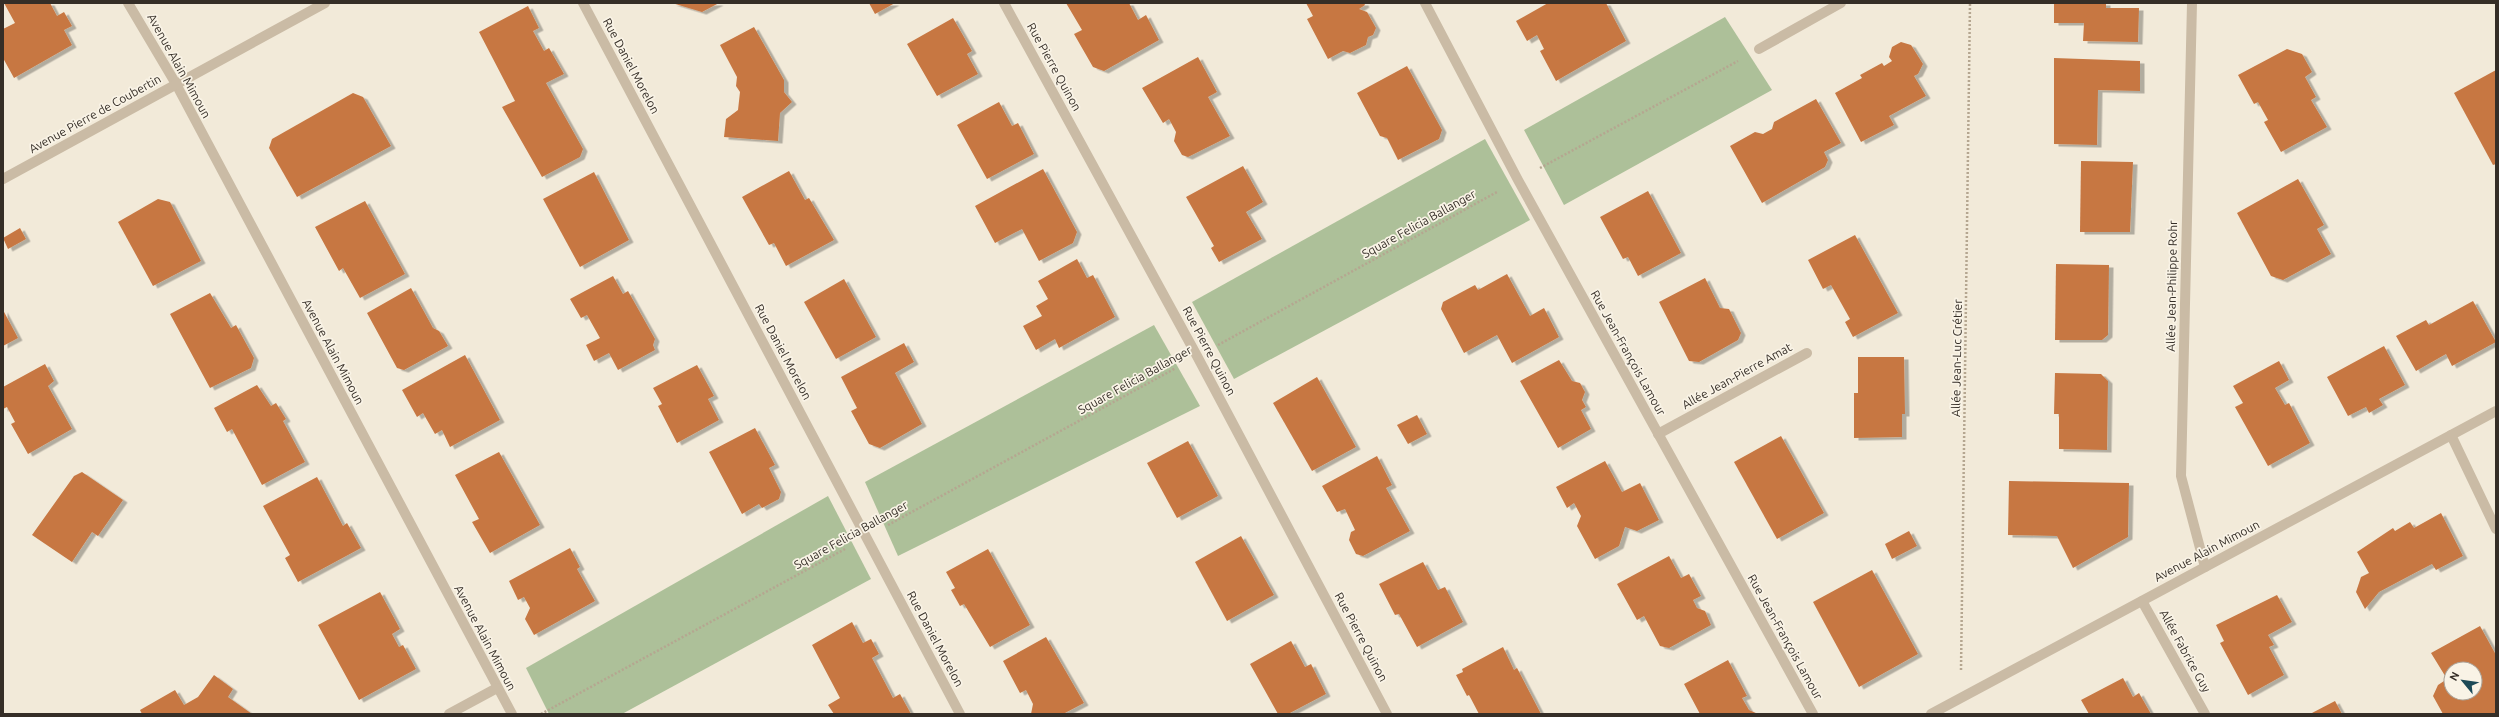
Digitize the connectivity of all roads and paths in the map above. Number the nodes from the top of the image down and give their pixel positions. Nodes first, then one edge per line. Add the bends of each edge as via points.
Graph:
1 (128, 3) edge
2 (325, 3) edge
3 (583, 3) edge
4 (1004, 3) edge
5 (1425, 3) edge
6 (1841, 3) edge
7 (1970, 3) edge
8 (2192, 3) edge
9 (1759, 49) joint
10 (176, 84) junction
11 (3, 179) edge
12 (1518, 180) junction
13 (1807, 353) dead end
14 (1197, 356) junction
15 (2496, 411) edge
16 (1658, 434) junction
17 (2451, 435) junction
18 (2496, 529) edge
19 (866, 537) junction
20 (2205, 567) junction
21 (2142, 601) junction
22 (497, 688) junction
23 (1961, 698) junction
24 (449, 714) edge
25 (512, 714) edge
26 (541, 714) edge
27 (960, 714) edge
28 (1387, 714) edge
29 (1813, 714) edge
30 (1931, 714) edge
31 (2205, 714) edge

1 - 10 street, Avenue Alain Mimoun
2 - 10 street, Avenue Pierre de Coubertin
3 - 19 street, Rue Daniel Morelon
4 - 14 street, Rue Pierre Quinon
5 - 12 street, Rue Jean-François Lamour
6 - 9 street
7 - 23 path, Allée Jean-Luc Crétier
8 - 20 street, Allée Jean-Philippe Rohr via 2181,476
9 - 12 path, Square Felicia Ballanger
10 - 11 street, Avenue Pierre de Coubertin
10 - 22 street, Avenue Alain Mimoun
12 - 14 path, Square Felicia Ballanger
12 - 16 street, Rue Jean-François Lamour
13 - 16 street, Allée Jean-Pierre Amat
14 - 19 path, Square Felicia Ballanger
14 - 28 street, Rue Pierre Quinon
15 - 17 street, Avenue Alain Mimoun
16 - 29 street, Rue Jean-François Lamour
17 - 18 street
17 - 20 street, Avenue Alain Mimoun
19 - 26 path, Square Felicia Ballanger
19 - 27 street, Rue Daniel Morelon
20 - 21 street, Avenue Alain Mimoun
21 - 23 street, Avenue Alain Mimoun
21 - 31 street, Allée Fabrice Guy
22 - 24 street
22 - 25 street, Avenue Alain Mimoun
23 - 30 street, Avenue Alain Mimoun

